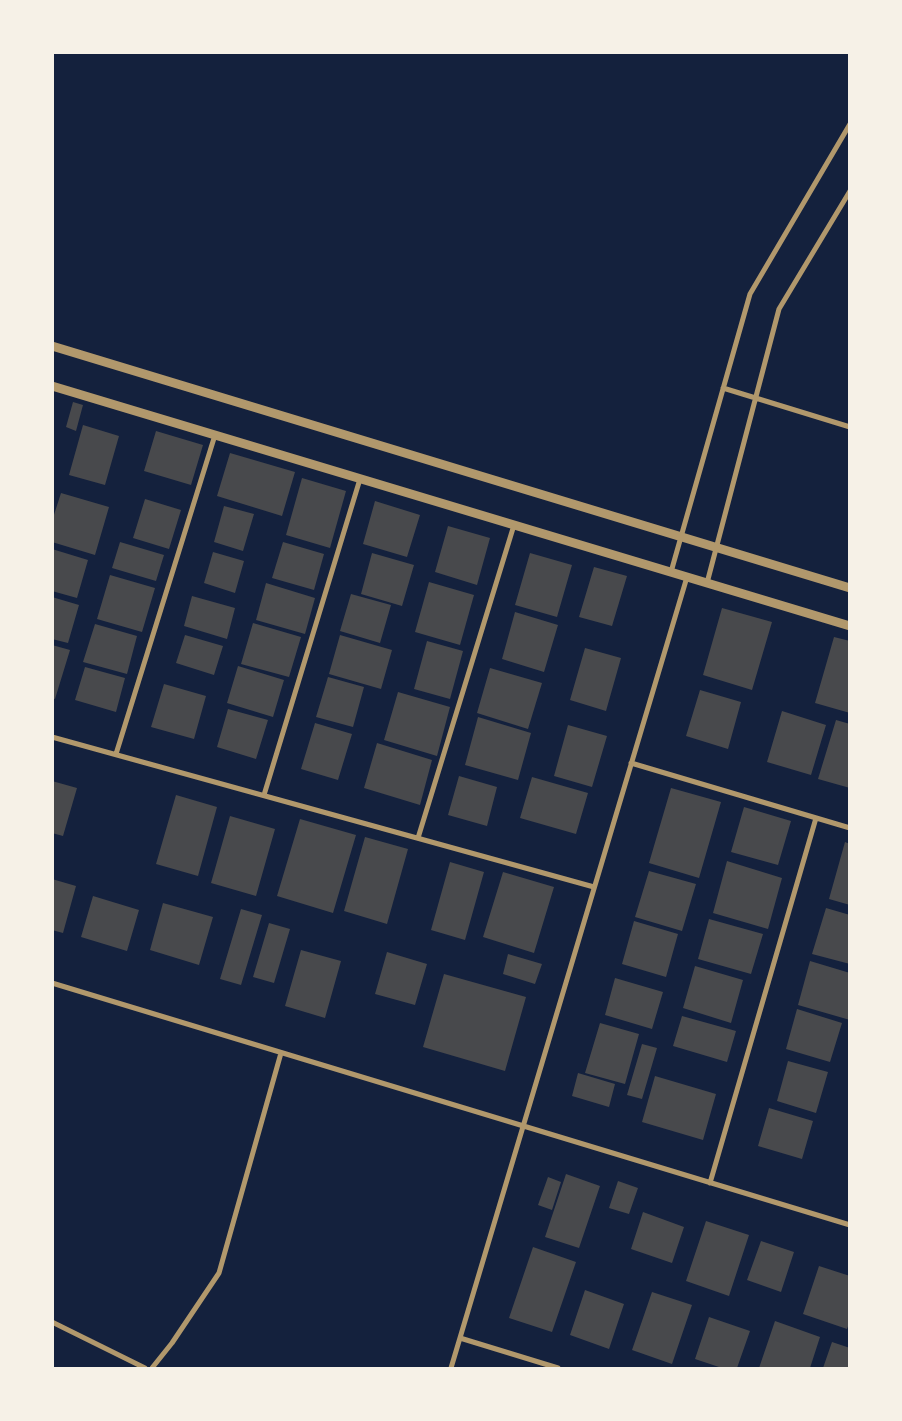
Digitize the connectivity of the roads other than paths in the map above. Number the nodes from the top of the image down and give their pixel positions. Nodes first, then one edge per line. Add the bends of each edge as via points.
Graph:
1 (850, 124) edge
2 (850, 191) edge
3 (52, 346) edge
4 (52, 386) edge
5 (723, 388) junction
6 (756, 398) junction
7 (850, 427) edge
8 (215, 435) junction
9 (360, 479) junction
10 (514, 525) junction
11 (680, 537) junction
12 (716, 548) junction
13 (671, 572) junction
14 (687, 577) junction
15 (707, 583) junction
16 (850, 588) edge
17 (850, 626) edge
18 (52, 737) edge
19 (116, 754) junction
20 (632, 763) junction
21 (264, 795) junction
22 (816, 818) junction
23 (850, 828) edge
24 (418, 838) junction
25 (594, 887) junction
26 (52, 983) edge
27 (281, 1052) junction
28 (523, 1126) junction
29 (710, 1183) junction
30 (850, 1225) edge
31 (52, 1322) edge
32 (460, 1338) junction
33 (145, 1368) edge
34 (152, 1368) edge
35 (451, 1368) edge
36 (558, 1368) edge

1 - 5 street via 750,294
2 - 6 street via 780,308
3 - 11 street
4 - 8 street
5 - 6 street
5 - 11 street
6 - 7 street
6 - 12 street
8 - 9 street
8 - 19 street
9 - 10 street
9 - 21 street
10 - 13 street
10 - 24 street
11 - 12 street
11 - 13 street
12 - 15 street
12 - 16 street
13 - 14 street
14 - 15 street
14 - 20 street
15 - 17 street
18 - 19 street
19 - 21 street
20 - 22 street
20 - 25 street
21 - 24 street
22 - 23 street
22 - 29 street
24 - 25 street
25 - 28 street
26 - 27 street
27 - 28 street
27 - 34 street via 219,1273
28 - 29 street
28 - 32 street
29 - 30 street
31 - 33 street
32 - 35 street
32 - 36 street

